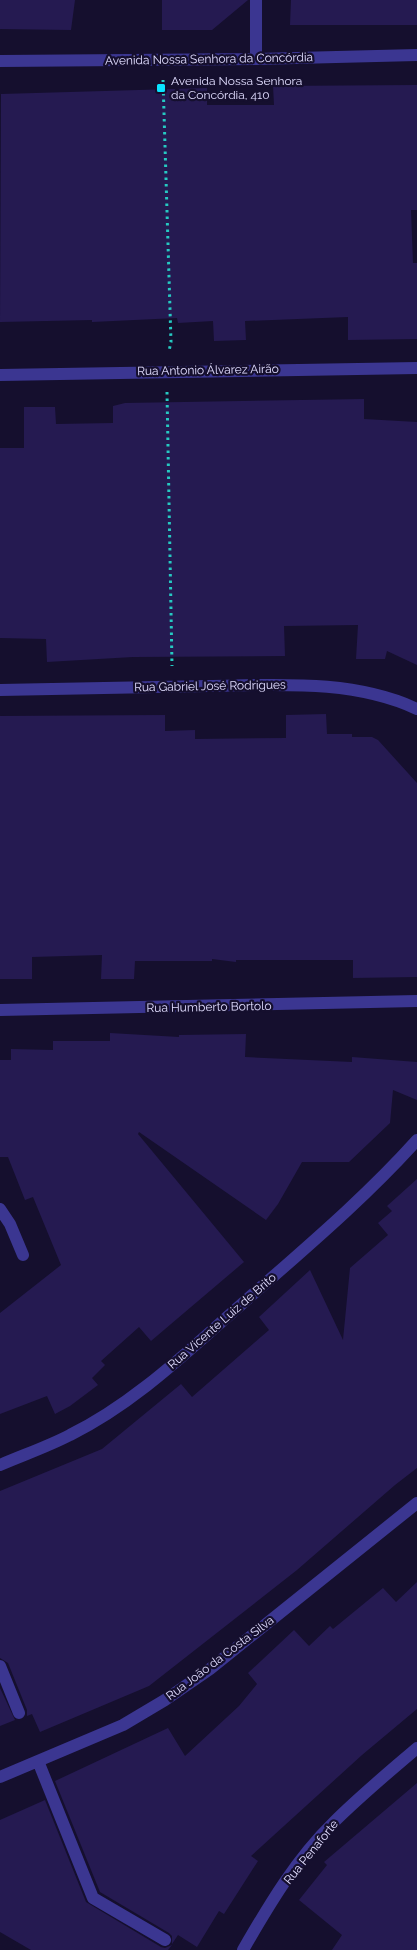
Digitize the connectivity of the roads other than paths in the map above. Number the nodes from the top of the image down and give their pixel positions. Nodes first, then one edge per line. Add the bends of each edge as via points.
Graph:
1 (256, 0) edge
2 (417, 55) edge
3 (256, 59) junction
4 (0, 61) edge
5 (417, 368) edge
6 (0, 375) edge
7 (0, 690) edge
8 (417, 709) edge
9 (417, 1001) edge
10 (0, 1010) edge
11 (417, 1140) edge
12 (0, 1209) edge
13 (23, 1255) dead end
14 (0, 1465) edge
15 (417, 1503) edge
16 (0, 1666) edge
17 (19, 1713) dead end
18 (417, 1748) edge
19 (38, 1761) junction
20 (0, 1776) edge
21 (165, 1940) dead end
22 (243, 1950) edge

1 - 3 street
2 - 3 street, Avenida Nossa Senhora da Concórdia
3 - 4 street, Avenida Nossa Senhora da Concórdia
5 - 6 street, Rua Antonio Álvarez Airão
7 - 8 street, Rua Gabriel José Rodrigues via 297,685 392,697
9 - 10 street, Rua Humberto Bortolo
11 - 14 street, Rua Vicente Luiz de Brito via 374,1186 181,1357 136,1392 70,1435
12 - 13 street
15 - 19 street, Rua João da Costa Silva via 210,1669 123,1725
16 - 17 street
18 - 22 street, Rua Penaforte via 327,1829 275,1897
19 - 20 street, Rua João da Costa Silva
19 - 21 street via 93,1898

